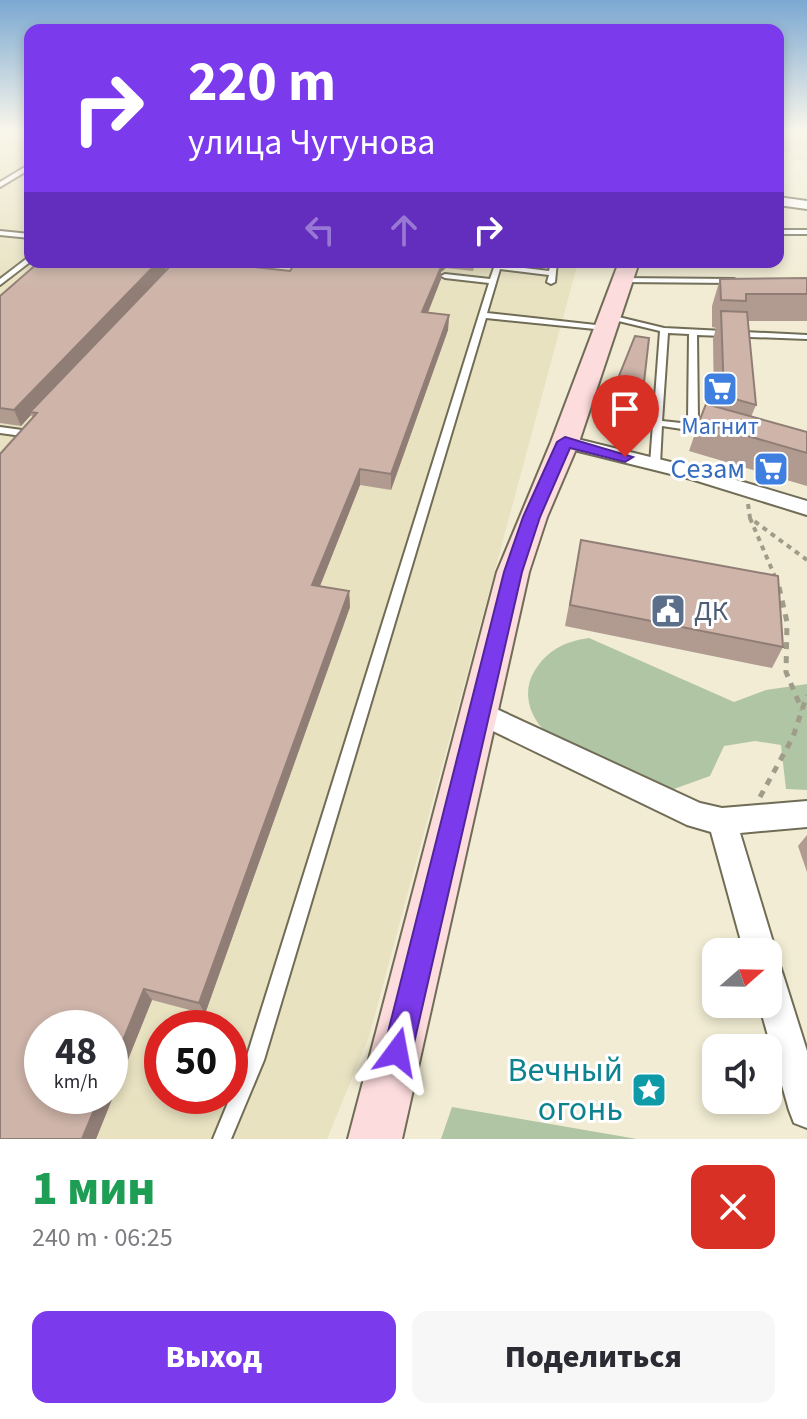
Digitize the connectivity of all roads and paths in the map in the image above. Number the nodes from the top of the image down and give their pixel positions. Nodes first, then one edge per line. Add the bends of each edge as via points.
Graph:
1 (784, 202) edge
2 (807, 205) edge
3 (784, 232) edge
4 (807, 232) edge
5 (0, 233) edge
6 (24, 235) edge
7 (24, 263) edge
8 (553, 268) edge
9 (496, 270) edge
10 (625, 271) edge
11 (445, 276) dead end
12 (745, 281) edge
13 (0, 283) edge
14 (483, 315) junction
15 (607, 322) junction
16 (664, 330) junction
17 (693, 332) junction
18 (807, 337) edge
19 (33, 422) edge
20 (658, 423) junction
21 (687, 424) junction
22 (702, 428) edge
23 (0, 430) edge
24 (565, 442) junction
25 (655, 464) junction
26 (749, 490) junction
27 (807, 508) edge
28 (750, 518) junction
29 (807, 560) edge
30 (807, 695) edge
31 (802, 710) junction
32 (479, 712) junction
33 (807, 814) edge
34 (763, 818) junction
35 (722, 821) junction
36 (756, 938) edge
37 (780, 1018) edge
38 (806, 1102) edge
39 (222, 1139) edge
40 (375, 1139) edge

1 - 2 street
3 - 4 lane
5 - 6 lane
7 - 13 lane
8 - 9 lane via 551,278
9 - 11 lane
9 - 14 lane
10 - 12 lane
10 - 15 main road
14 - 15 lane
14 - 39 lane via 255,1060
15 - 16 lane
15 - 24 main road
16 - 17 lane
16 - 20 lane
17 - 18 lane
17 - 21 lane via 693,421
19 - 23 lane via 19,437
20 - 21 lane
20 - 25 lane
21 - 22 lane
24 - 25 street
24 - 32 main road via 513,572
25 - 26 street
26 - 27 street
26 - 28 path
28 - 29 path
28 - 31 path via 778,582 787,622 786,672
30 - 31 path
31 - 34 path via 757,801
32 - 35 street via 691,814
32 - 40 main road
33 - 34 street
34 - 35 street
35 - 36 street
37 - 38 street

